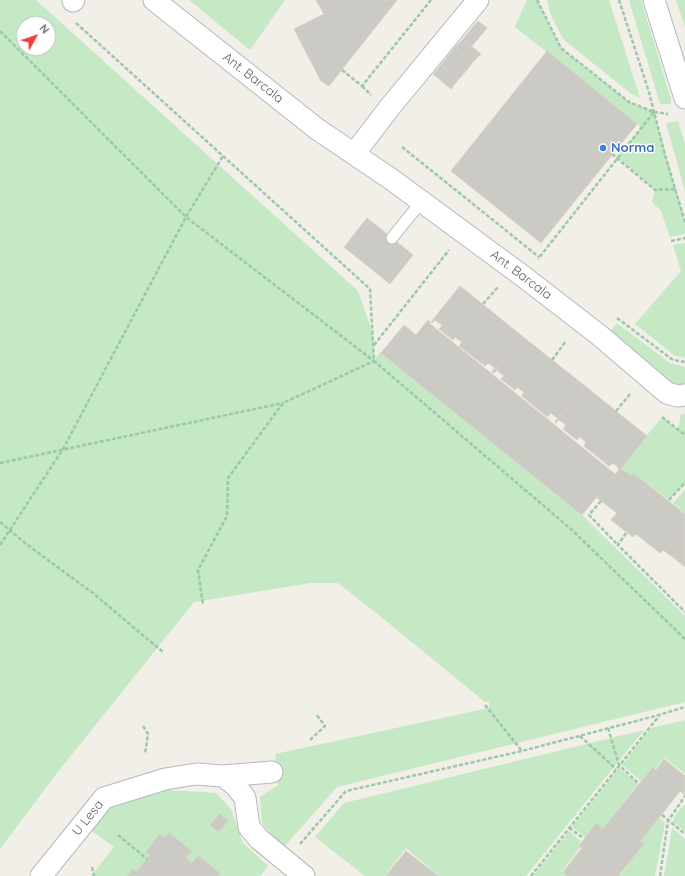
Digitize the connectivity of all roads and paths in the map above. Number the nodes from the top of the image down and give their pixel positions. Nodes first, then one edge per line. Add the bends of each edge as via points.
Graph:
1 (154, 0) edge
2 (431, 0) edge
3 (478, 0) edge
4 (537, 0) edge
5 (619, 0) edge
6 (654, 0) edge
7 (74, 8) edge
8 (0, 31) edge
9 (342, 70) dead end
10 (685, 98) edge
11 (654, 112) junction
12 (672, 114) dead end
13 (402, 147) dead end
14 (354, 154) junction
15 (612, 154) dead end
16 (223, 156) junction
17 (617, 157) junction
18 (675, 189) junction
19 (421, 202) junction
20 (186, 217) junction
21 (685, 222) edge
22 (392, 238) dead end
23 (685, 238) edge
24 (671, 240) dead end
25 (450, 248) dead end
26 (539, 257) junction
27 (536, 262) dead end
28 (545, 262) dead end
29 (498, 287) dead end
30 (483, 304) dead end
31 (614, 316) dead end
32 (566, 341) dead end
33 (374, 346) junction
34 (374, 360) junction
35 (552, 360) dead end
36 (685, 362) edge
37 (631, 392) dead end
38 (685, 395) edge
39 (283, 403) junction
40 (616, 411) dead end
41 (63, 449) junction
42 (0, 463) edge
43 (685, 483) edge
44 (669, 500) dead end
45 (601, 501) dead end
46 (0, 522) edge
47 (10, 531) junction
48 (626, 533) dead end
49 (618, 544) junction
50 (0, 545) edge
51 (204, 604) dead end
52 (685, 612) edge
53 (685, 639) edge
54 (163, 652) dead end
55 (485, 705) dead end
56 (685, 707) edge
57 (316, 714) dead end
58 (659, 715) junction
59 (143, 726) dead end
60 (608, 728) junction
61 (580, 736) junction
62 (310, 740) dead end
63 (522, 751) junction
64 (145, 754) dead end
65 (619, 765) junction
66 (616, 769) junction
67 (272, 772) dead end
68 (223, 776) junction
69 (638, 784) dead end
70 (685, 796) edge
71 (662, 815) dead end
72 (668, 821) junction
73 (569, 828) junction
74 (685, 834) edge
75 (118, 835) dead end
76 (583, 838) dead end
77 (296, 847) dead end
78 (147, 858) dead end
79 (92, 867) dead end
80 (41, 876) edge
81 (94, 876) edge
82 (304, 876) edge
83 (530, 876) edge
84 (660, 876) edge

1 - 14 street, Ant. Barcala via 317,129
2 - 9 path via 362,86
3 - 14 street
4 - 11 path via 561,48 629,102
5 - 11 path
6 - 10 street
7 - 16 path
8 - 20 path
11 - 12 path
11 - 17 path
11 - 18 path
13 - 26 path
14 - 19 street, Ant. Barcala
15 - 17 path
16 - 20 path
16 - 33 path via 370,289
17 - 18 path via 655,190
17 - 26 path
18 - 21 path
19 - 22 lane
19 - 38 street, Ant. Barcala via 599,335 667,393
20 - 34 path
20 - 41 path
23 - 24 path
25 - 33 path
26 - 27 path
26 - 28 path
29 - 30 path
31 - 36 path via 673,360
32 - 35 path
33 - 34 path
34 - 39 path
34 - 53 path via 572,530
37 - 40 path
39 - 41 path
39 - 51 path via 228,478 227,516 198,570
41 - 42 path
41 - 47 path
43 - 44 path
45 - 49 path via 588,515
46 - 47 path
47 - 50 path
47 - 54 path via 94,594
48 - 49 path
49 - 52 path
55 - 63 path
56 - 58 path
57 - 62 path via 325,726
58 - 60 path
58 - 65 path
59 - 64 path via 148,734
60 - 61 path
60 - 65 path
61 - 63 path
61 - 66 path
63 - 77 path via 346,791
65 - 66 path
65 - 69 path
66 - 73 path
67 - 68 street
68 - 80 street, U Lesa via 196,774 165,779 104,798
68 - 82 street via 236,786 245,798 249,827 259,839
70 - 72 path
71 - 72 path
72 - 74 path
72 - 84 path
73 - 76 path
73 - 83 path
75 - 78 path
79 - 81 path

